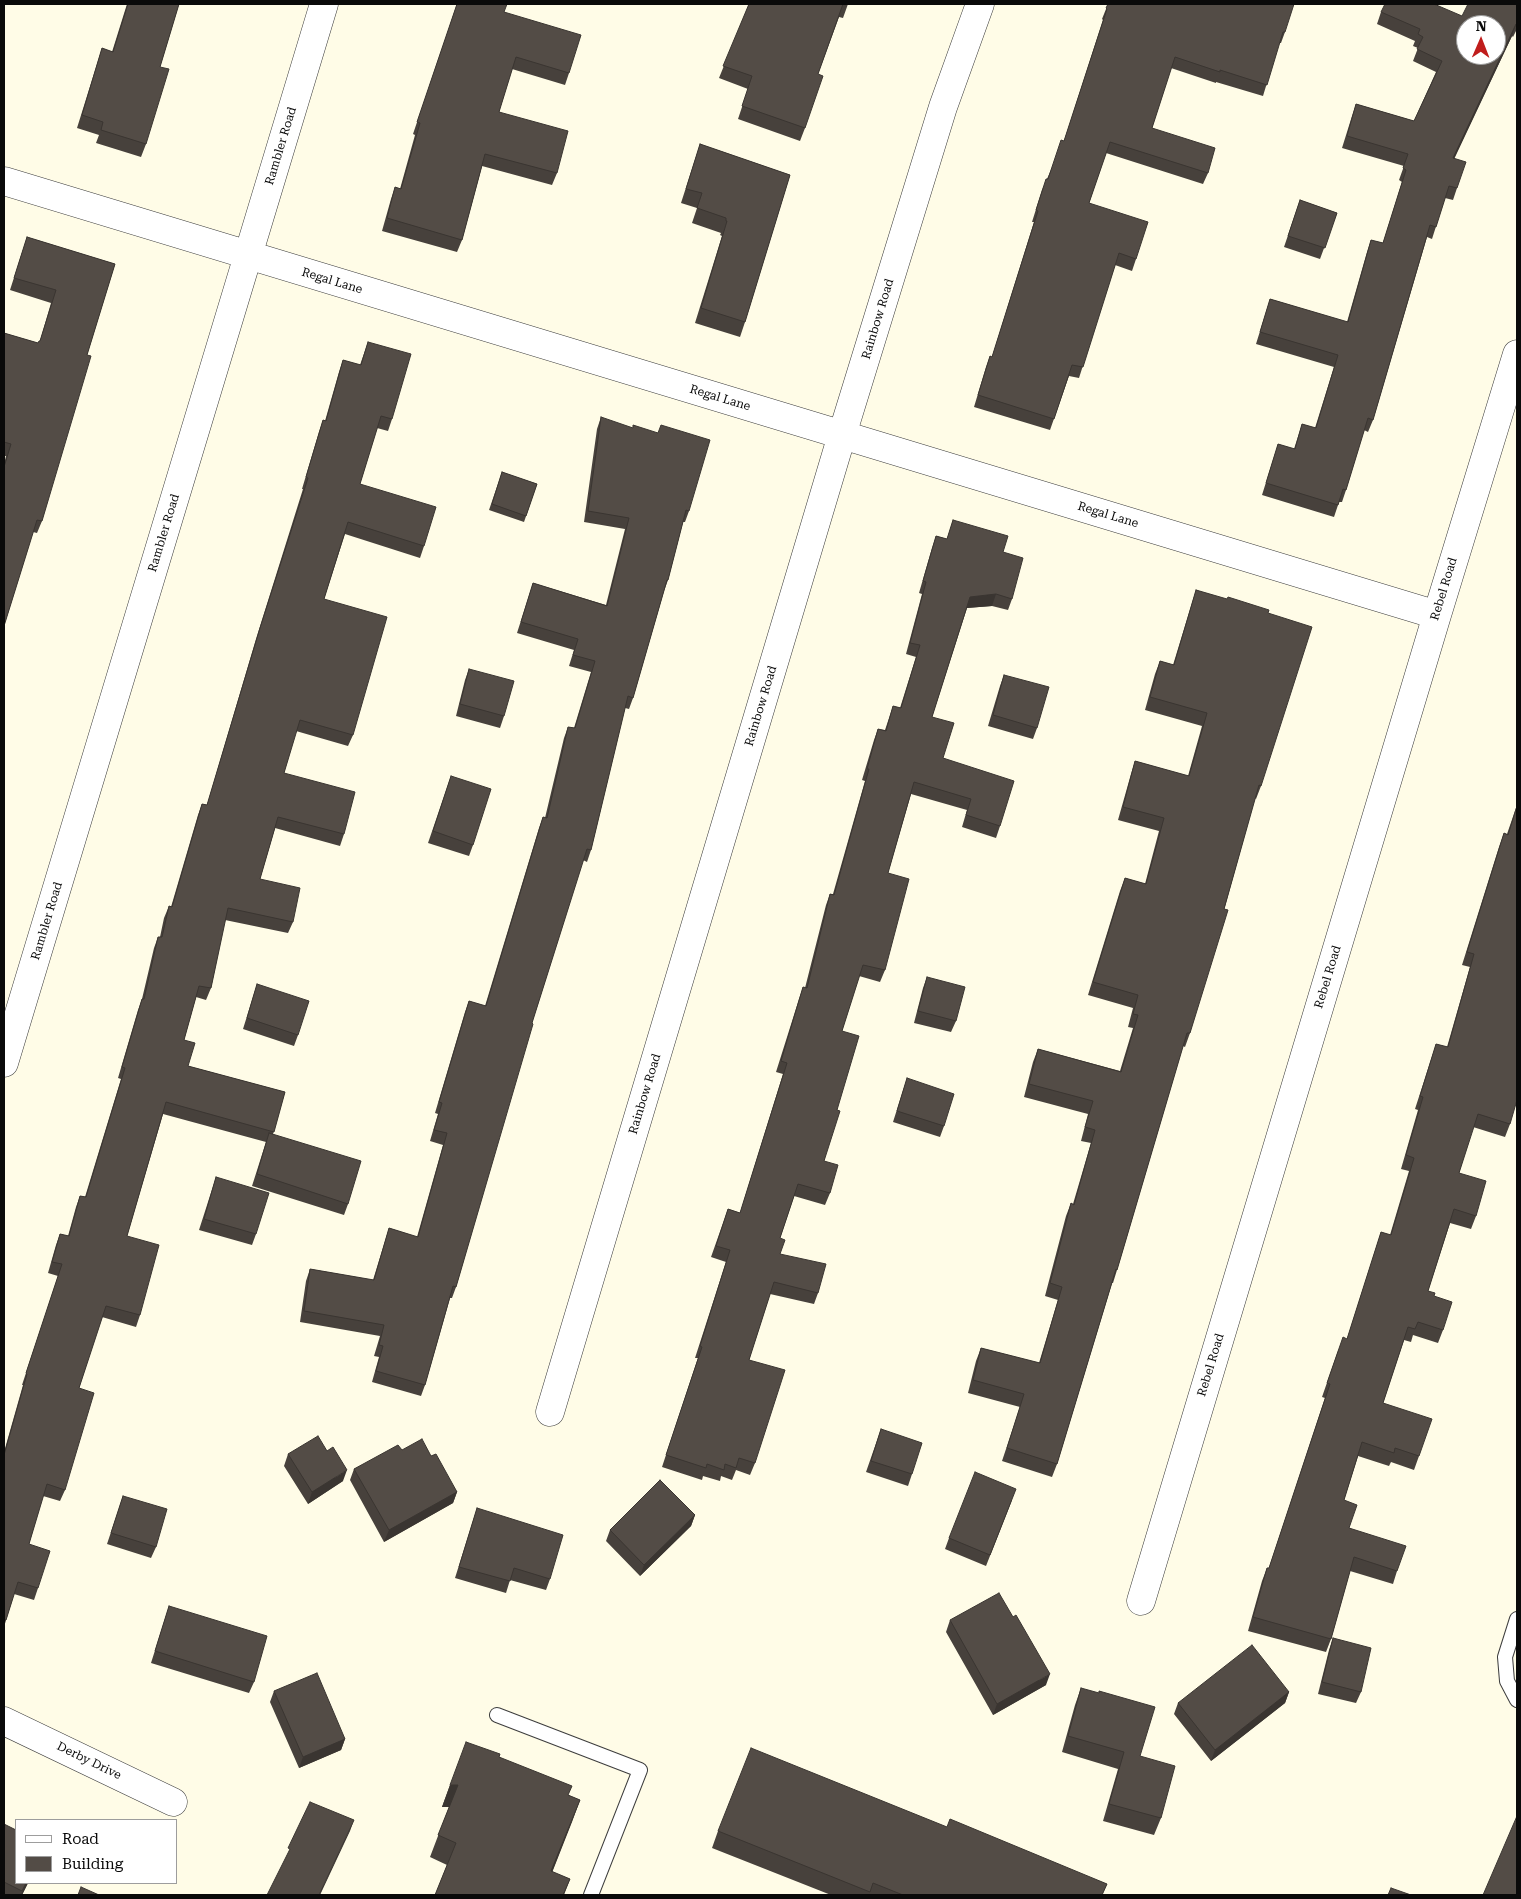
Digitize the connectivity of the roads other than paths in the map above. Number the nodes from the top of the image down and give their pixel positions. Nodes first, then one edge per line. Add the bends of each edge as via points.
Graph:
1 (324, 4) edge
2 (980, 4) edge
3 (4, 181) edge
4 (248, 256) junction
5 (1517, 354) edge
6 (842, 435) junction
7 (1437, 615) junction
8 (4, 1063) edge
9 (550, 1412) dead end
10 (1141, 1601) dead end
11 (1517, 1619) edge
12 (1517, 1700) edge
13 (497, 1715) dead end
14 (4, 1721) edge
15 (173, 1802) dead end
16 (591, 1895) edge

1 - 4 street, Rambler Road
2 - 6 street, Rainbow Road via 943,107
3 - 4 street, Regal Lane
4 - 6 street, Regal Lane
4 - 8 street, Rambler Road
5 - 7 street, Rebel Road
6 - 7 street, Regal Lane
6 - 9 street, Rainbow Road
7 - 10 street, Rebel Road
11 - 12 lane via 1505,1657 1507,1681
13 - 16 lane via 640,1770
14 - 15 street, Derby Drive

